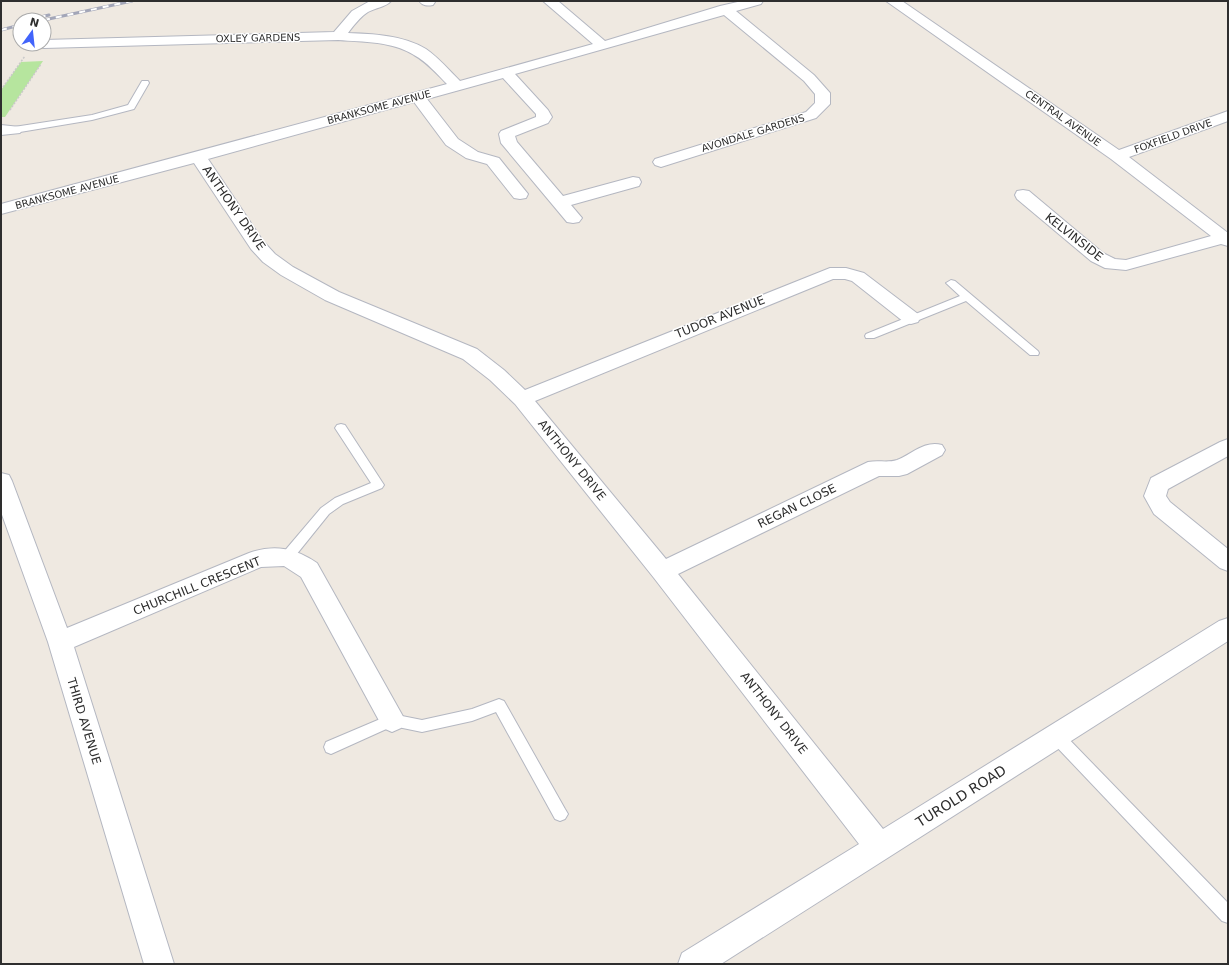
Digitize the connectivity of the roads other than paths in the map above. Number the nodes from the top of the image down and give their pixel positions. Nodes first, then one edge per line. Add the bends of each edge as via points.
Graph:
1 (384, 1) edge
2 (550, 1) edge
3 (756, 1) edge
4 (893, 1) edge
5 (725, 9) junction
6 (338, 36) junction
7 (52, 43) edge
8 (603, 46) junction
9 (506, 73) junction
10 (145, 83) dead end
11 (457, 86) junction
12 (418, 97) junction
13 (1228, 116) edge
14 (8, 130) edge
15 (1117, 156) junction
16 (198, 157) junction
17 (661, 162) dead end
18 (633, 182) dead end
19 (520, 194) dead end
20 (1022, 195) dead end
21 (561, 202) junction
22 (1, 209) edge
23 (573, 218) dead end
24 (1226, 239) edge
25 (951, 283) dead end
26 (966, 297) junction
27 (911, 318) junction
28 (870, 336) dead end
29 (1034, 353) dead end
30 (522, 399) junction
31 (341, 428) dead end
32 (1228, 447) edge
33 (934, 450) dead end
34 (1, 481) edge
35 (287, 558) junction
36 (1228, 562) edge
37 (662, 571) junction
38 (1228, 628) edge
39 (60, 642) junction
40 (392, 720) junction
41 (1056, 736) junction
42 (331, 747) dead end
43 (560, 814) dead end
44 (879, 847) junction
45 (1228, 915) edge
46 (700, 962) edge
47 (159, 964) edge

1 - 6 street via 356,13
2 - 8 street
3 - 5 street, BRANKSOME AVENUE
4 - 15 street, CENTRAL AVENUE
5 - 8 street, BRANKSOME AVENUE
5 - 17 street, AVONDALE GARDENS via 810,78 823,93 822,104 811,115
6 - 7 street, OXLEY GARDENS
6 - 11 street, OXLEY GARDENS via 389,42 419,51
8 - 9 street, BRANKSOME AVENUE
9 - 11 street, BRANKSOME AVENUE
9 - 21 street via 544,117 543,120 512,131 506,137
10 - 14 lane via 131,107 92,117
11 - 12 street, BRANKSOME AVENUE
12 - 16 street, BRANKSOME AVENUE
12 - 19 street via 452,142 472,155 492,161
13 - 15 street, FOXFIELD DRIVE
15 - 24 street, CENTRAL AVENUE
16 - 22 street, BRANKSOME AVENUE
16 - 30 street, ANTHONY DRIVE via 257,245 281,267 332,296 470,354 489,367
18 - 21 street
20 - 24 street, KELVINSIDE via 1097,257 1111,264 1126,265
21 - 23 street
25 - 26 lane
26 - 27 lane
26 - 29 lane
27 - 28 lane
27 - 30 street, TUDOR AVENUE via 858,276 846,273 830,274
30 - 37 street, ANTHONY DRIVE
31 - 35 lane via 378,485 339,501 325,511
32 - 36 street via 1159,484 1155,496 1162,508
33 - 37 street, REGAN CLOSE via 899,468 876,468
34 - 39 street, THIRD AVENUE
35 - 39 street, CHURCHILL CRESCENT via 258,559
35 - 40 street, CHURCHILL CRESCENT via 295,560 309,570
37 - 44 street, ANTHONY DRIVE
38 - 41 street, TUROLD ROAD
39 - 47 street, THIRD AVENUE
40 - 42 lane
40 - 43 lane via 422,726 472,715 499,705
41 - 44 street, TUROLD ROAD
41 - 45 lane
44 - 46 street, TUROLD ROAD

